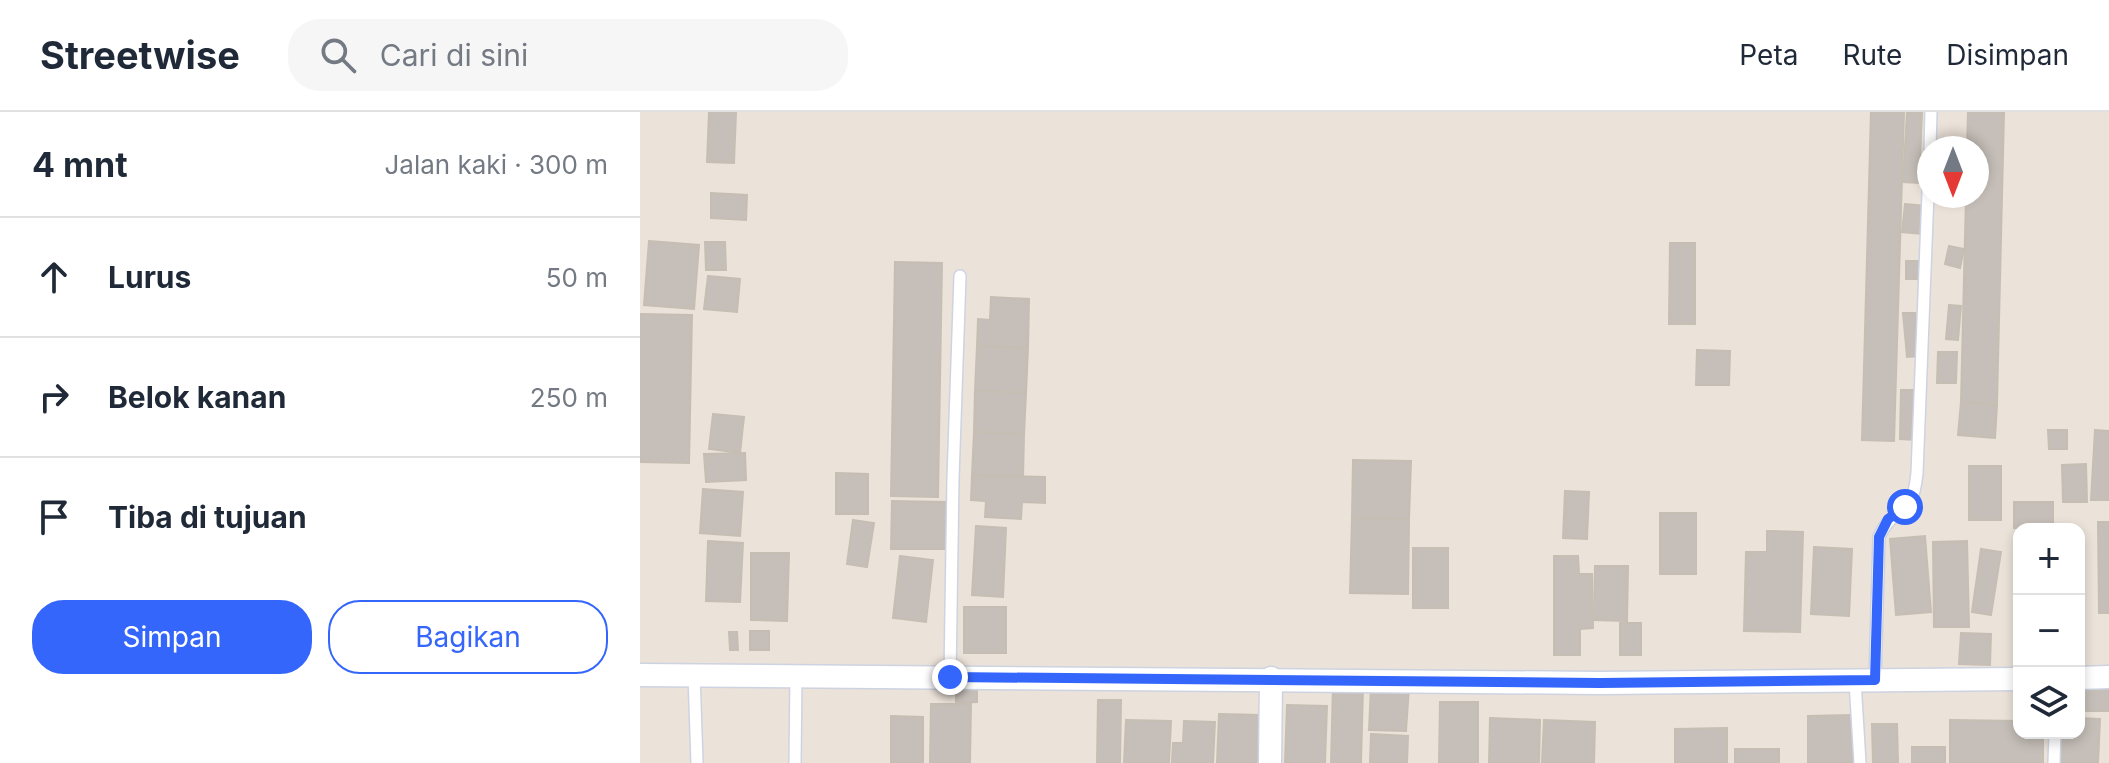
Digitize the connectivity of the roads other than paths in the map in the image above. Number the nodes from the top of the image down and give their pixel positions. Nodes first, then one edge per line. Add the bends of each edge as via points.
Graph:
1 (1931, 112) edge
2 (1930, 136) edge
3 (1927, 208) edge
4 (960, 276) dead end
5 (694, 674) junction
6 (796, 674) junction
7 (640, 675) edge
8 (950, 677) junction
9 (2109, 677) edge
10 (1271, 678) junction
11 (2085, 678) edge
12 (2013, 679) edge
13 (1865, 680) junction
14 (2055, 739) edge
15 (697, 763) edge
16 (795, 763) edge
17 (1270, 763) edge
18 (1860, 763) edge
19 (2054, 763) edge

1 - 2 lane
3 - 13 lane via 1917,473 1913,497 1888,519 1879,537
4 - 8 lane
5 - 6 street
5 - 7 street
5 - 15 lane
6 - 8 street
6 - 16 lane
8 - 10 street
9 - 11 street
10 - 13 street
10 - 17 street
12 - 13 street
13 - 18 lane
14 - 19 lane

